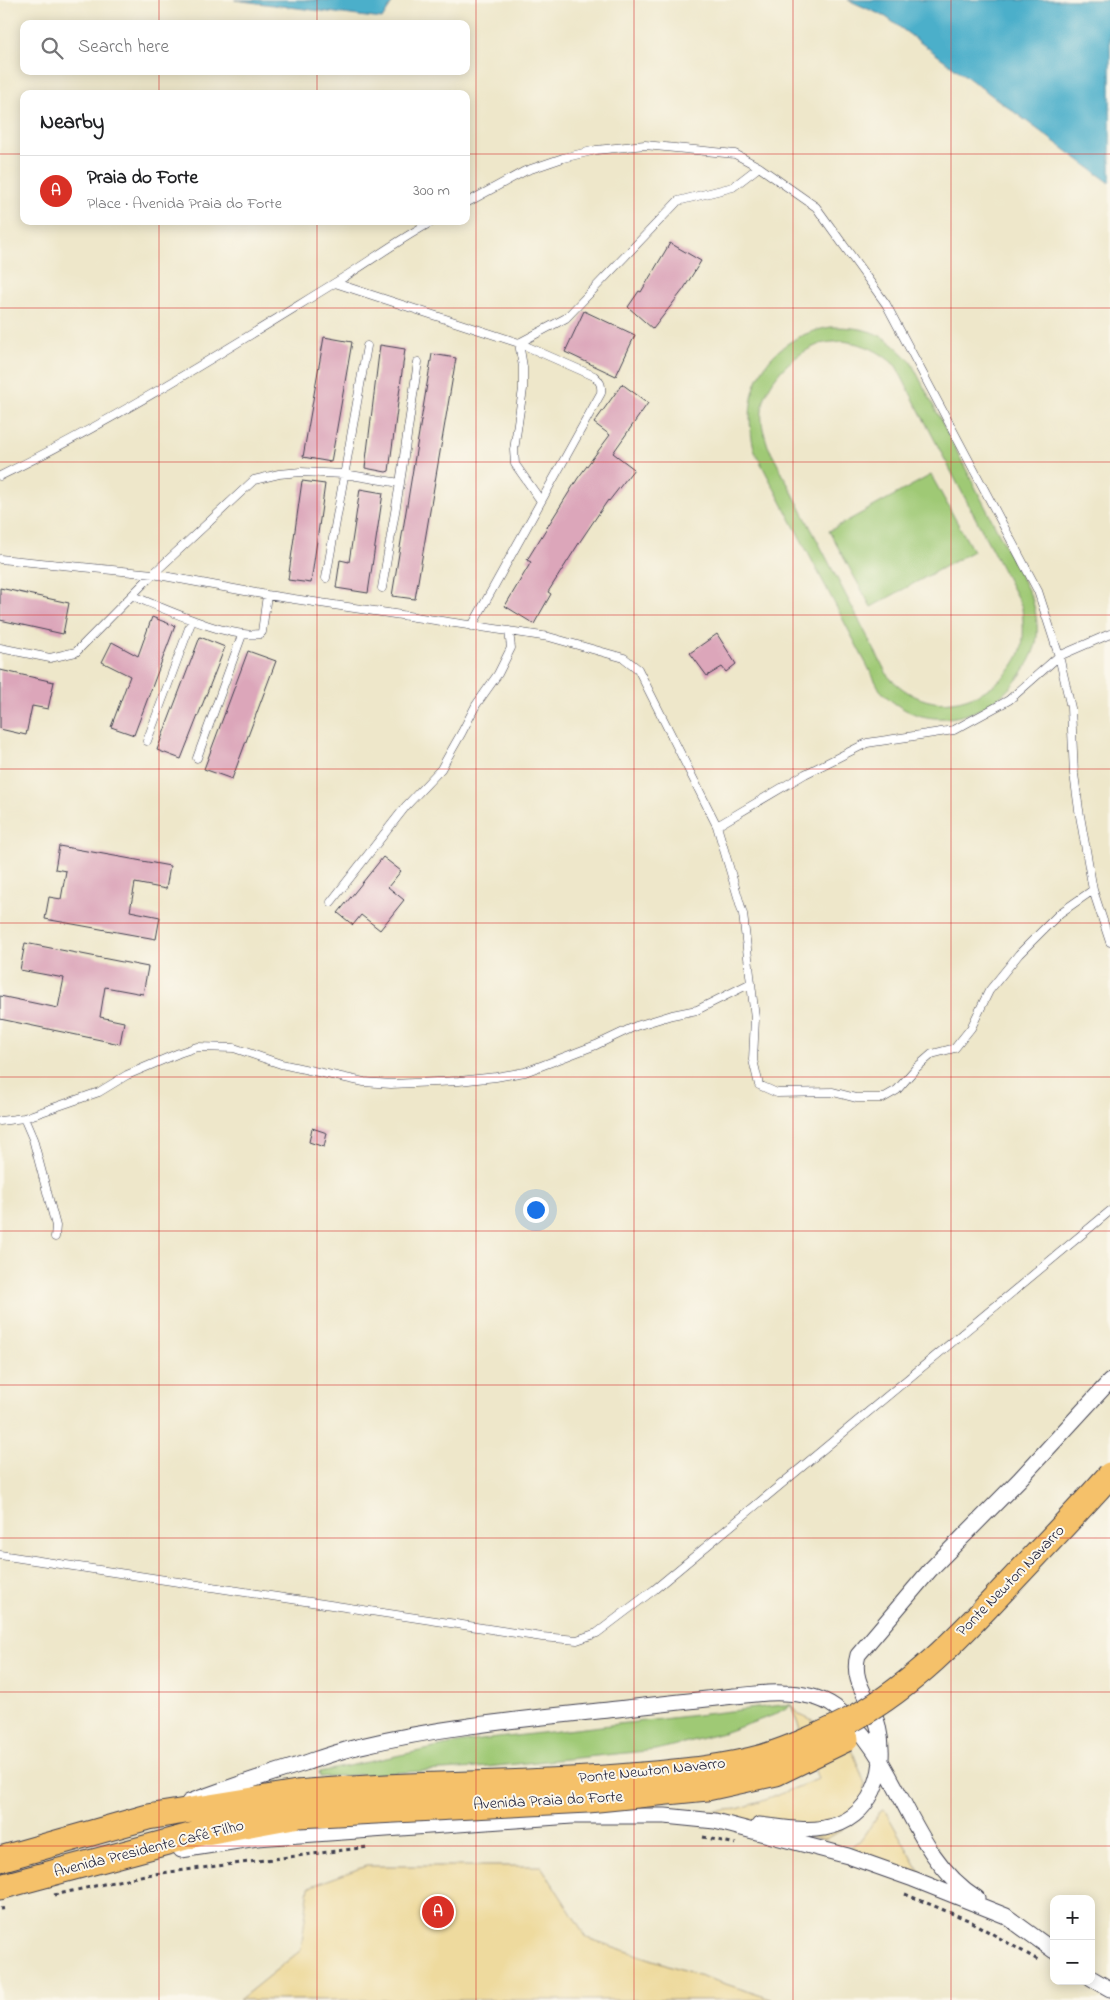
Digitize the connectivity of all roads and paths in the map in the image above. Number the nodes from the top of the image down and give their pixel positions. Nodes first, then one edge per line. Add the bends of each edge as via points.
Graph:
1 (759, 167) junction
2 (470, 201) edge
3 (426, 225) edge
4 (335, 283) junction
5 (519, 343) junction
6 (367, 346) dead end
7 (418, 362) dead end
8 (344, 474) junction
9 (0, 476) edge
10 (400, 483) junction
11 (541, 501) junction
12 (0, 558) edge
13 (153, 574) junction
14 (326, 578) dead end
15 (382, 588) dead end
16 (267, 595) junction
17 (133, 596) junction
18 (192, 620) junction
19 (472, 626) junction
20 (509, 631) junction
21 (1110, 634) edge
22 (242, 635) junction
23 (0, 648) edge
24 (1059, 656) junction
25 (147, 740) dead end
26 (197, 758) dead end
27 (717, 826) junction
28 (1093, 890) junction
29 (331, 902) dead end
30 (1110, 942) edge
31 (751, 983) junction
32 (24, 1118) junction
33 (0, 1121) edge
34 (1110, 1211) edge
35 (55, 1237) dead end
36 (1110, 1381) edge
37 (1110, 1475) edge
38 (1110, 1492) edge
39 (0, 1555) edge
40 (880, 1759) junction
41 (298, 1804) junction
42 (148, 1818) junction
43 (715, 1821) junction
44 (702, 1837) dead end
45 (740, 1845) dead end
46 (377, 1846) dead end
47 (0, 1858) edge
48 (11, 1891) edge
49 (899, 1892) dead end
50 (46, 1897) dead end
51 (0, 1909) edge
52 (1006, 1916) junction
53 (1050, 1948) edge
54 (1045, 1964) dead end
55 (1095, 1980) edge
56 (1110, 1989) edge

1 - 2 lane via 735,154 645,145 596,150 526,171
1 - 5 lane via 733,187 678,201 566,318
1 - 24 lane via 816,207 886,304 1038,591
3 - 4 lane
4 - 5 lane
4 - 9 lane via 128,408
5 - 11 lane via 523,390 515,464
5 - 11 lane via 594,376 602,386
6 - 8 lane
7 - 10 lane
8 - 10 lane
8 - 13 lane via 301,472 254,480
8 - 14 lane
10 - 15 lane
11 - 19 lane
12 - 13 lane
13 - 16 lane
13 - 17 lane
16 - 19 lane
16 - 22 lane via 262,632
17 - 18 lane
17 - 23 lane via 76,652 50,658
18 - 22 lane
18 - 25 lane
19 - 20 lane
20 - 27 lane via 603,651 624,658 638,669
20 - 29 lane via 511,648 441,769 406,806
21 - 24 lane
22 - 26 lane
24 - 27 lane via 1009,700 954,730 867,743
24 - 28 lane via 1071,708 1074,774
27 - 31 lane via 743,914
28 - 30 lane
28 - 31 lane via 1060,913 1019,954 989,991 971,1028 954,1048 932,1054 897,1090 883,1098 856,1098 833,1092 777,1093 759,1085 753,1060 755,1018
31 - 32 lane via 697,1010 636,1026 525,1072 459,1081 364,1082 281,1064 234,1048 197,1047 127,1075 99,1092
32 - 33 lane
32 - 35 lane via 34,1139 56,1226
34 - 39 lane via 655,1589 597,1633 577,1640
36 - 40 street via 930,1570 858,1655 855,1665 857,1678 878,1725
37 - 41 main road, Ponte Newton Navarro, bridge via 936,1659 857,1716 817,1735 764,1756 680,1772 591,1780 359,1787
38 - 41 main road, Ponte Newton Navarro, bridge via 1009,1605 939,1674 877,1721 776,1773 707,1788 588,1800
40 - 42 street via 854,1723 834,1705 811,1696 783,1693 750,1695 462,1726 409,1735 358,1746
40 - 43 street via 878,1779 871,1796 843,1823 799,1829
40 - 52 street via 944,1869 956,1883
41 - 42 main road, Avenida Presidente Café Filho
41 - 48 main road, Avenida Presidente Café Filho
42 - 47 main road, Avenida Presidente Café Filho
43 - 48 street, Avenida Praia do Forte via 665,1816 572,1816 257,1838 142,1858
43 - 52 street, Avenida Praia do Forte via 848,1856
44 - 45 path
46 - 50 path via 144,1875
48 - 51 path
49 - 54 path via 968,1920
52 - 53 street, Avenida Praia do Forte
55 - 56 street

